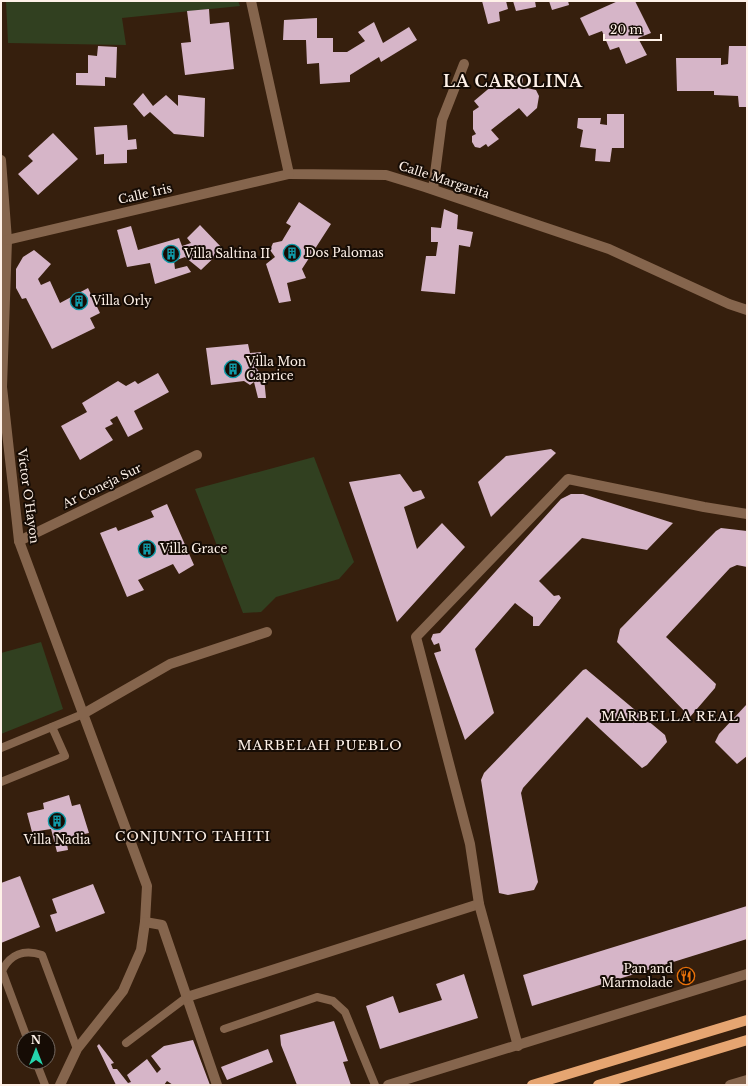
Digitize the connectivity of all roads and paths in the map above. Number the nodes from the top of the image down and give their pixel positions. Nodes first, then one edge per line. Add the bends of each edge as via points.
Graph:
1 (251, 1) edge
2 (464, 64) dead end
3 (1, 160) edge
4 (289, 174) junction
5 (433, 189) junction
6 (7, 240) junction
7 (747, 310) edge
8 (197, 454) dead end
9 (747, 514) edge
10 (19, 541) junction
11 (267, 632) dead end
12 (83, 714) junction
13 (52, 727) junction
14 (1, 748) edge
15 (1, 782) edge
16 (479, 904) junction
17 (145, 922) junction
18 (747, 974) edge
19 (187, 997) junction
20 (747, 1020) edge
21 (224, 1029) dead end
22 (24, 1030) edge
23 (747, 1040) edge
24 (126, 1043) dead end
25 (518, 1046) junction
26 (77, 1050) junction
27 (39, 1070) edge
28 (747, 1080) edge
29 (45, 1085) edge
30 (60, 1085) edge
31 (217, 1085) edge
32 (375, 1085) edge
33 (388, 1085) edge
34 (532, 1085) edge
35 (598, 1085) edge
36 (730, 1085) edge

1 - 4 street
2 - 5 street via 442,120
3 - 6 street, Víctor O'Hayon
4 - 5 street, Calle Margarita via 386,175
4 - 6 street, Calle Iris
5 - 7 street, Calle Margarita via 609,249
6 - 10 street, Víctor O'Hayon via 2,387
8 - 10 street, Ar Coneja Sur
9 - 16 street via 568,479 416,637 470,844
10 - 12 street, Víctor O'Hayon
11 - 12 street via 170,664
12 - 13 lane
12 - 17 street, Víctor O'Hayon via 147,886
13 - 14 lane
13 - 15 lane via 65,756
16 - 19 street
16 - 25 street
17 - 19 street via 162,925
17 - 26 street via 140,950 123,991
18 - 25 street
19 - 24 lane
19 - 31 street
20 - 34 main road
21 - 32 lane via 309,1000 326,998 345,1012
22 - 26 lane via 2,971 11,958 26,952 42,955
23 - 35 main road
25 - 33 street
26 - 30 street
27 - 29 lane
28 - 36 street

